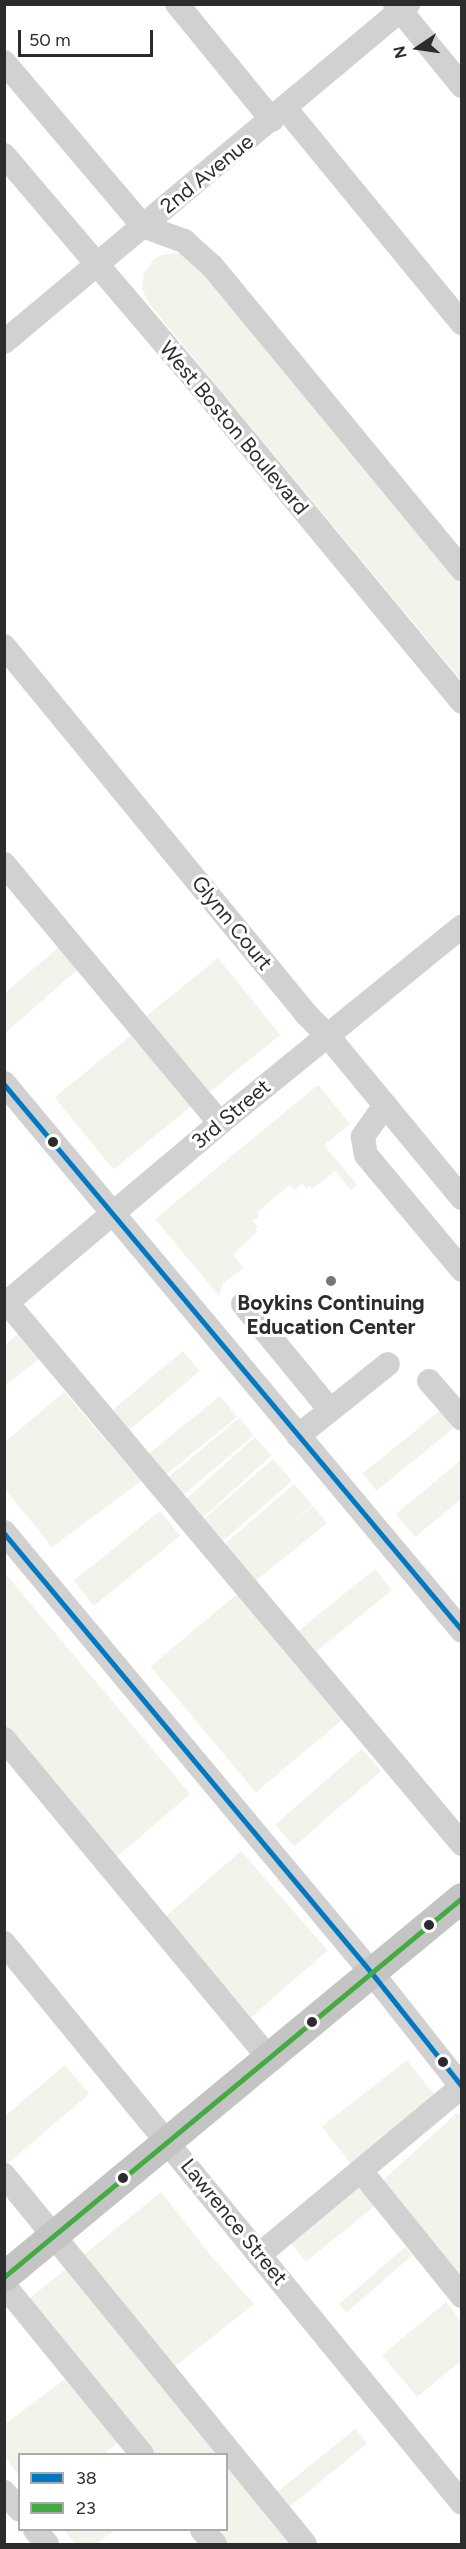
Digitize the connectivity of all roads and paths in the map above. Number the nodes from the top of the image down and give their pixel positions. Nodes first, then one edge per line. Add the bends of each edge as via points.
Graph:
1 (177, 4) edge
2 (401, 7) edge
3 (4, 62) edge
4 (462, 86) edge
5 (279, 115) junction
6 (4, 155) edge
7 (143, 226) junction
8 (98, 266) junction
9 (462, 323) edge
10 (4, 342) edge
11 (462, 569) edge
12 (4, 646) edge
13 (462, 702) edge
14 (4, 864) edge
15 (462, 926) edge
16 (327, 1035) junction
17 (4, 1083) edge
18 (385, 1105) junction
19 (220, 1123) junction
20 (462, 1198) edge
21 (113, 1212) junction
22 (462, 1270) edge
23 (5, 1302) edge
24 (243, 1304) dead end
25 (388, 1364) dead end
26 (429, 1381) dead end
27 (330, 1410) junction
28 (462, 1419) edge
29 (298, 1436) junction
30 (4, 1532) edge
31 (462, 1631) edge
32 (4, 1739) edge
33 (462, 1844) edge
34 (462, 1898) edge
35 (4, 1943) edge
36 (372, 1973) junction
37 (269, 2058) junction
38 (461, 2087) edge
39 (167, 2141) junction
40 (361, 2171) junction
41 (4, 2175) edge
42 (55, 2235) junction
43 (259, 2254) junction
44 (4, 2277) edge
45 (4, 2285) edge
46 (462, 2295) edge
47 (141, 2453) edge
48 (4, 2492) edge
49 (462, 2503) edge
50 (18, 2508) edge
51 (37, 2531) edge
52 (204, 2531) edge
53 (47, 2544) edge
54 (215, 2544) edge
55 (305, 2544) edge

1 - 5 street
2 - 4 street
2 - 5 street, 2nd Avenue
3 - 7 street
5 - 7 street, 2nd Avenue
5 - 9 street
6 - 8 street, West Boston Boulevard
7 - 8 street, 2nd Avenue
7 - 11 street via 184,241 212,266
8 - 10 street, 2nd Avenue
8 - 13 street, West Boston Boulevard
12 - 16 street, Glynn Court
14 - 19 street
15 - 16 street, 3rd Street
16 - 18 street, Glynn Court
16 - 19 street, 3rd Street
17 - 21 street
18 - 20 street, Glynn Court
18 - 22 street via 363,1137 366,1155
19 - 21 street, 3rd Street
21 - 23 street, 3rd Street
21 - 29 street
23 - 33 street
24 - 27 street
25 - 27 street
26 - 28 street
27 - 29 street
29 - 31 street
30 - 36 street
32 - 37 street
34 - 36 main road
35 - 39 street, Lawrence Street
36 - 37 main road
36 - 38 street
37 - 39 main road
38 - 40 street
39 - 42 main road
39 - 43 street, Lawrence Street
40 - 43 street
40 - 46 street
41 - 42 street
42 - 44 main road
42 - 55 street
43 - 49 street, Lawrence Street
45 - 47 street
48 - 50 street
51 - 53 street
52 - 54 street

